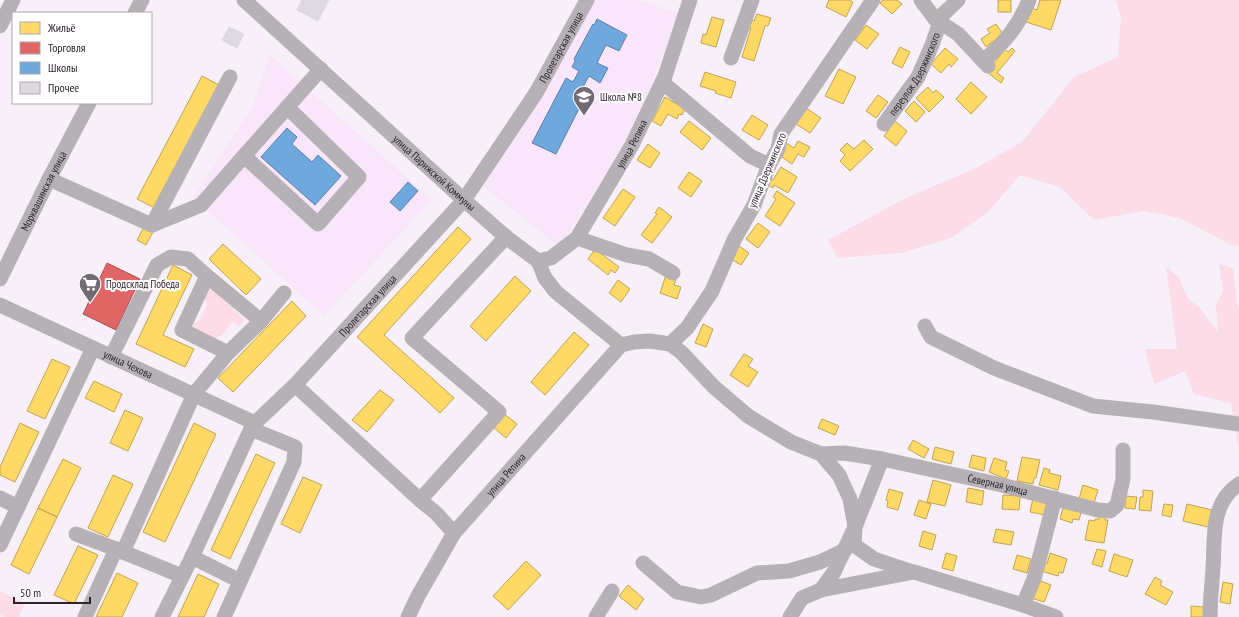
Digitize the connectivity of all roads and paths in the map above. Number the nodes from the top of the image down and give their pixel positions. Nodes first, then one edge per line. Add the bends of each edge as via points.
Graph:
1 (13, 0) edge
2 (142, 0) edge
3 (244, 0) edge
4 (587, 0) edge
5 (690, 0) edge
6 (752, 0) edge
7 (873, 0) edge
8 (921, 0) edge
9 (958, 0) edge
10 (1029, 0) edge
11 (136, 12) edge
12 (938, 21) junction
13 (0, 26) edge
14 (731, 58) dead end
15 (321, 69) junction
16 (230, 77) dead end
17 (662, 82) junction
18 (88, 104) edge
19 (287, 107) junction
20 (884, 124) dead end
21 (244, 156) junction
22 (769, 165) junction
23 (49, 179) junction
24 (464, 200) junction
25 (152, 225) junction
26 (506, 237) junction
27 (577, 238) junction
28 (538, 261) junction
29 (673, 272) dead end
30 (1, 274) edge
31 (207, 276) junction
32 (284, 293) dead end
33 (0, 305) edge
34 (261, 321) junction
35 (925, 326) dead end
36 (670, 344) junction
37 (621, 345) junction
38 (93, 348) junction
39 (228, 353) junction
40 (111, 357) junction
41 (295, 385) junction
42 (194, 394) junction
43 (1239, 424) edge
44 (253, 426) junction
45 (1123, 450) dead end
46 (821, 454) junction
47 (882, 459) junction
48 (1239, 484) edge
49 (0, 498) edge
50 (1055, 498) junction
51 (420, 500) junction
52 (18, 507) junction
53 (855, 527) junction
54 (454, 533) junction
55 (76, 534) dead end
56 (0, 545) edge
57 (845, 550) junction
58 (119, 551) junction
59 (192, 557) junction
60 (644, 563) dead end
61 (914, 572) junction
62 (182, 576) junction
63 (240, 581) junction
64 (821, 590) junction
65 (612, 591) dead end
66 (1023, 605) junction
67 (85, 617) edge
68 (162, 617) edge
69 (224, 617) edge
70 (409, 617) edge
71 (596, 617) edge
72 (790, 617) edge
73 (1056, 617) edge
74 (1210, 617) edge

1 - 13 street
2 - 11 street
3 - 15 street, улица Парижской Коммуны
4 - 24 street, Пролетарская улица via 536,93
5 - 17 street, улица Репина
6 - 14 street
7 - 22 street, улица Дзержинского via 781,134 778,149
8 - 12 street
9 - 12 street
10 - 12 street via 1015,28 986,64 958,34
12 - 20 street, переулок Дзержинского via 932,45 918,77
15 - 19 street
15 - 24 street, улица Парижской Коммуны
16 - 25 street
17 - 22 street via 750,156
17 - 27 street, улица Репина via 632,145
18 - 23 street, Морквашинская улица
19 - 21 street
19 - 21 street via 359,177 349,189 318,224
21 - 25 street via 202,205
22 - 36 street, улица Дзержинского via 754,205 734,240 712,291 687,328
23 - 25 street
23 - 30 street, Морквашинская улица
24 - 26 street, улица Парижской Коммуны
24 - 41 street, Пролетарская улица
26 - 28 street, улица Парижской Коммуны
26 - 51 street via 412,338 499,412
27 - 28 street, улица Репина via 551,258
27 - 29 street via 627,255 649,259
28 - 37 street, улица Парижской Коммуны via 545,278 556,292
31 - 34 street
31 - 39 street via 182,330
31 - 40 street via 188,259 171,257 157,265
32 - 34 street
33 - 38 street, улица Чехова
34 - 39 street
35 - 43 street via 931,337 994,368 1094,406
36 - 37 street via 650,341
36 - 46 street, Северная улица via 748,416 791,442
37 - 54 street, улица Репина
38 - 40 street, улица Чехова
38 - 52 street
39 - 42 street
40 - 42 street, улица Чехова
41 - 44 street, Пролетарская улица
41 - 51 street
42 - 44 street, улица Чехова
42 - 58 street
44 - 59 street, Пролетарская улица
44 - 63 street, улица Чехова via 295,447 294,462
45 - 50 street, Северная улица via 1123,479 1117,505 1110,511
46 - 47 street, Северная улица via 844,453
46 - 53 street, Северная улица via 839,475 850,499
47 - 50 street, Северная улица
47 - 53 street
48 - 74 street via 1230,490 1220,507 1213,536
49 - 52 street
50 - 66 street via 1034,579
51 - 54 street
52 - 56 street
53 - 57 street
53 - 61 street via 854,545 863,552 874,559
54 - 70 street, улица Репина
55 - 58 street
57 - 60 street via 820,562 789,571 757,574 711,596 701,597 677,592
57 - 64 street
58 - 62 street
58 - 67 street
59 - 62 street, Пролетарская улица
59 - 63 street
61 - 64 street
61 - 66 street
62 - 68 street, Пролетарская улица
63 - 69 street
64 - 72 street via 802,598
65 - 71 street
66 - 73 street

